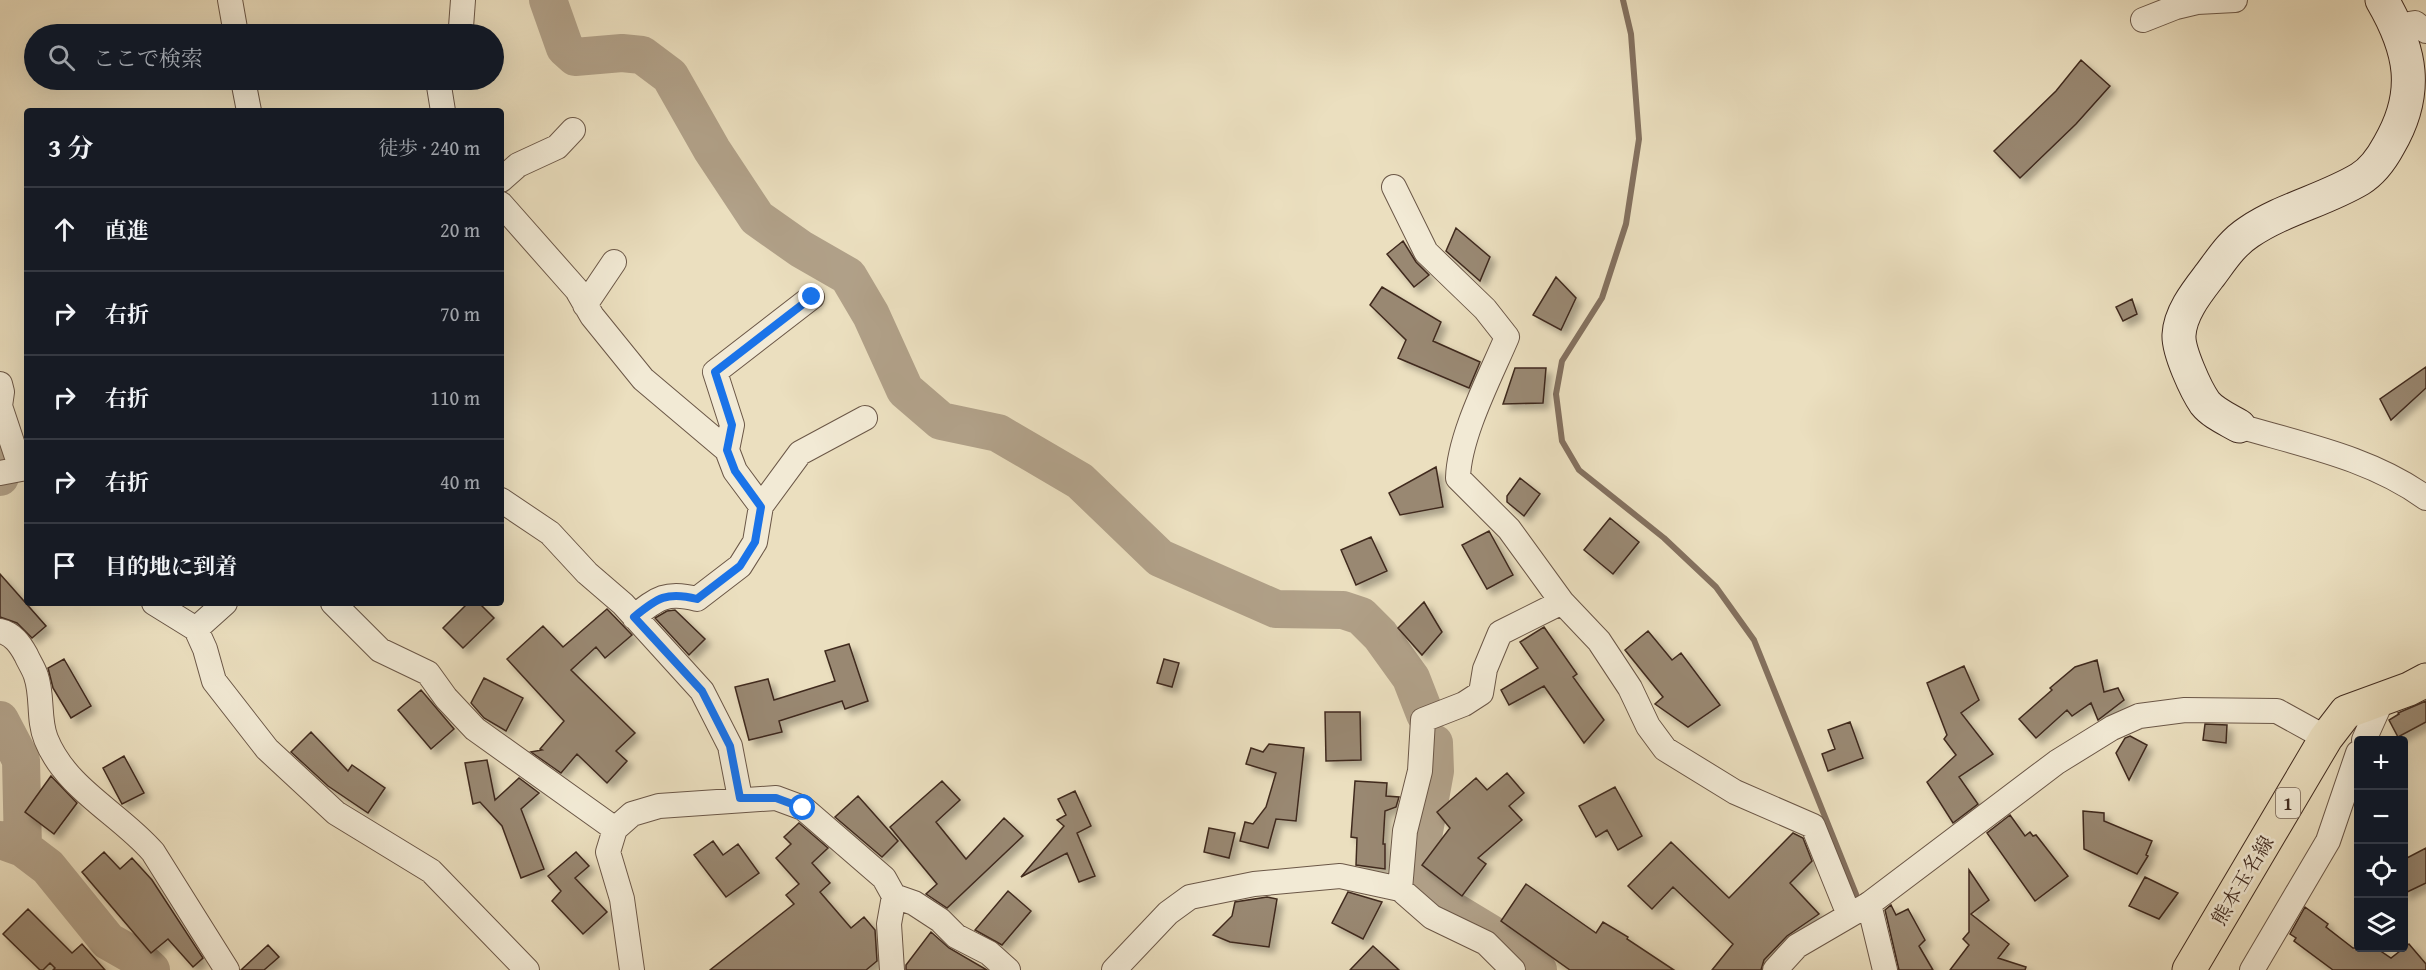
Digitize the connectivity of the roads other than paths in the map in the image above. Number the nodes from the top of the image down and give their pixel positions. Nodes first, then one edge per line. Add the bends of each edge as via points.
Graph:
1 (230, 0) edge
2 (463, 0) edge
3 (2235, 0) edge
4 (2155, 11) edge
5 (2402, 19) edge
6 (234, 24) edge
7 (461, 24) edge
8 (245, 90) edge
9 (440, 90) edge
10 (248, 108) edge
11 (443, 108) edge
12 (573, 130) dead end
13 (504, 177) edge
14 (1394, 187) dead end
15 (504, 207) edge
16 (614, 262) dead end
17 (812, 297) dead end
18 (585, 305) junction
19 (0, 384) edge
20 (865, 418) dead end
21 (2238, 426) joint
22 (727, 450) junction
23 (14, 474) edge
24 (2426, 498) edge
25 (504, 502) edge
26 (761, 507) junction
27 (1562, 602) junction
28 (159, 606) edge
29 (222, 606) edge
30 (336, 606) edge
31 (634, 617) junction
32 (196, 629) junction
33 (0, 631) edge
34 (2426, 680) edge
35 (2382, 700) junction
36 (2366, 736) edge
37 (2326, 738) junction
38 (2354, 765) edge
39 (740, 798) junction
40 (615, 829) junction
41 (1400, 889) junction
42 (894, 896) junction
43 (1859, 909) junction
44 (227, 970) edge
45 (527, 970) edge
46 (632, 970) edge
47 (892, 970) edge
48 (1008, 970) edge
49 (1114, 970) edge
50 (1513, 970) edge
51 (1775, 970) edge
52 (1885, 970) edge
53 (2189, 970) edge
54 (2252, 970) edge

1 - 6 street
2 - 7 street
3 - 4 street via 2197,2
5 - 21 street via 2409,95 2401,125 2380,161 2361,178 2250,231 2232,246 2196,294 2183,319 2179,336 2186,364 2205,402
8 - 10 street
9 - 11 street
12 - 13 street via 557,147 518,165
14 - 27 street via 1426,252 1485,309 1507,337 1470,428 1458,465 1458,478 1509,529
15 - 18 street via 577,290
16 - 18 street
17 - 22 street via 715,372 732,425
18 - 22 street via 643,379
19 - 23 street via 0,406
20 - 26 street via 800,453
21 - 24 street via 2358,461 2407,484
22 - 26 street via 735,471
25 - 31 street via 550,533
26 - 31 street via 755,542 740,566 697,599 679,594 656,599
27 - 41 street via 1500,633 1485,669 1481,693 1422,720 1420,771 1405,831
27 - 43 street via 1599,641 1665,749 1735,792 1813,826
28 - 32 street
29 - 32 street
30 - 40 street via 380,650 428,673 475,729
31 - 39 street via 702,691 730,746
32 - 45 street via 214,681 267,749 336,813 431,871
33 - 44 street via 20,644 36,676 44,736 53,757 82,789 153,852
34 - 35 main road, 熊本玉名線 / 1
35 - 36 street
35 - 37 main road, 熊本玉名線 / 1 via 2346,712
37 - 43 street via 2277,711 2185,710 2139,716 2057,762
37 - 53 main road, 熊本玉名線 / 1
38 - 54 street via 2328,841
39 - 40 street via 659,806 632,814
39 - 42 street via 776,798 803,808 884,878
40 - 46 street via 608,852 621,898
41 - 49 street via 1340,876 1254,884 1190,897 1168,913
41 - 50 street via 1432,917 1486,944
42 - 47 street via 889,924
42 - 48 street via 914,903
43 - 51 street via 1797,946
43 - 52 street

